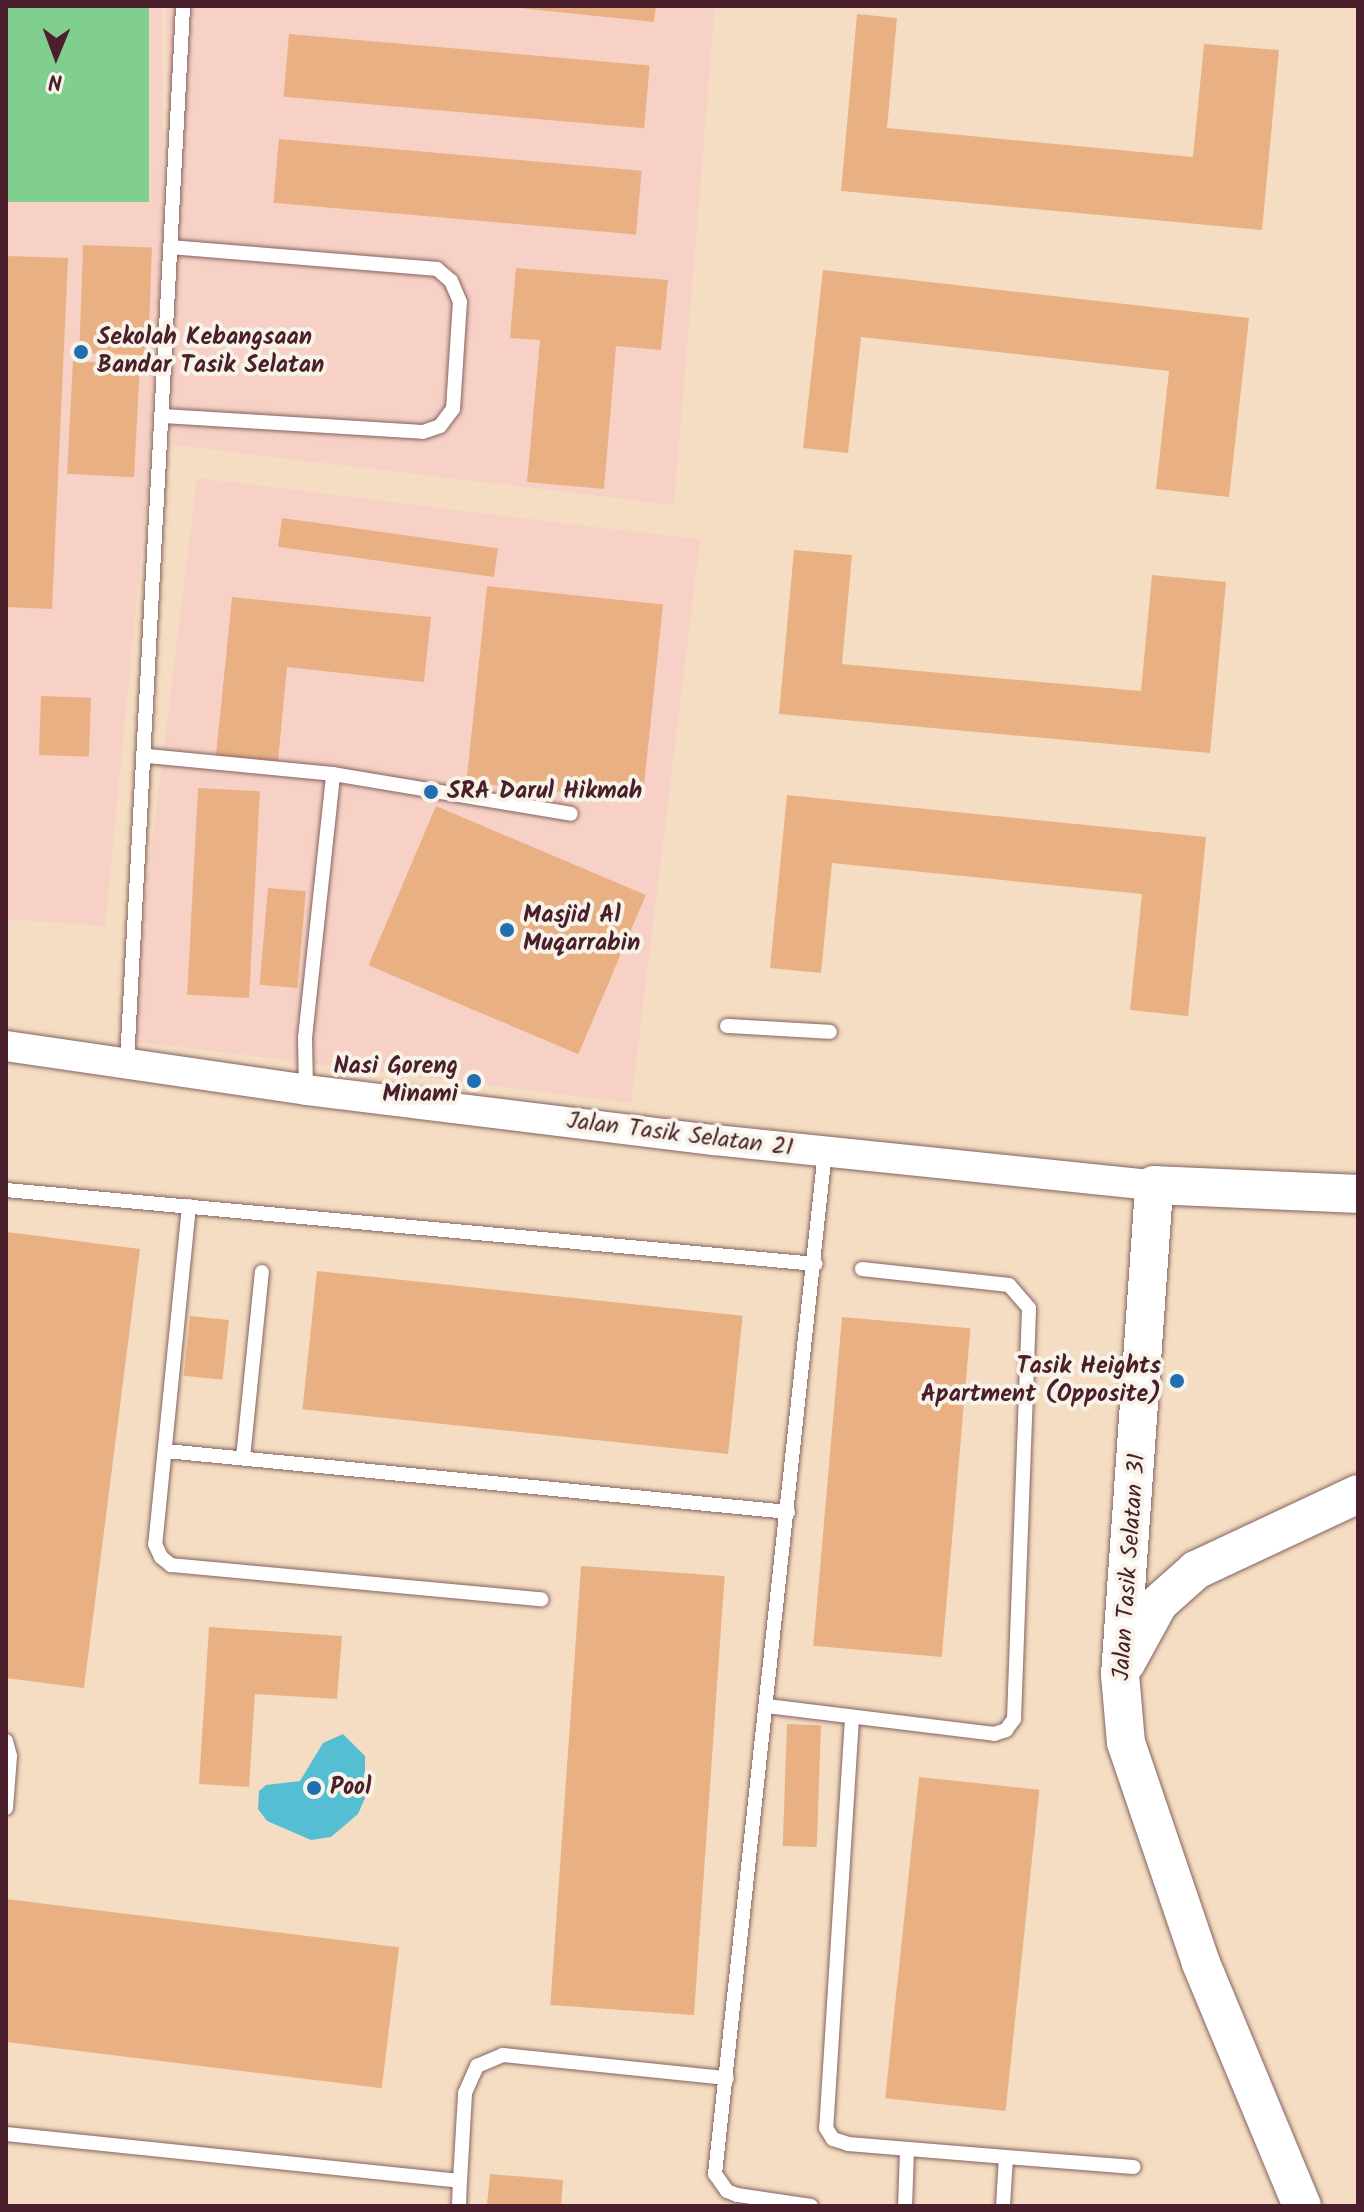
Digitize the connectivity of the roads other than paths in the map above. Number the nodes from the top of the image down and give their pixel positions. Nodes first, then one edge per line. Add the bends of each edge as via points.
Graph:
1 (183, 6) edge
2 (171, 247) junction
3 (163, 416) junction
4 (147, 756) junction
5 (333, 774) junction
6 (571, 814) dead end
7 (727, 1026) dead end
8 (830, 1032) dead end
9 (6, 1046) edge
10 (127, 1062) junction
11 (306, 1090) junction
12 (825, 1151) junction
13 (1154, 1185) junction
14 (6, 1190) edge
15 (1358, 1194) edge
16 (189, 1206) junction
17 (816, 1264) junction
18 (862, 1269) dead end
19 (262, 1272) dead end
20 (166, 1451) junction
21 (243, 1458) junction
22 (1358, 1494) edge
23 (788, 1512) junction
24 (541, 1599) dead end
25 (1120, 1675) junction
26 (767, 1706) junction
27 (852, 1718) junction
28 (6, 1741) edge
29 (6, 1808) edge
30 (727, 2078) junction
31 (6, 2134) edge
32 (907, 2151) junction
33 (1006, 2157) junction
34 (1134, 2167) dead end
35 (460, 2181) junction
36 (459, 2206) edge
37 (811, 2206) edge
38 (905, 2206) edge
39 (1003, 2206) edge
40 (1302, 2206) edge

1 - 2 lane
2 - 3 lane
2 - 3 lane via 437,269 451,281 460,302 453,409 440,426 423,432
3 - 4 lane
4 - 5 lane
4 - 10 lane
5 - 6 lane
5 - 11 lane via 305,1038
7 - 8 lane
9 - 10 street, Jalan Tasik Selatan 21
10 - 11 street, Jalan Tasik Selatan 21
11 - 12 street, Jalan Tasik Selatan 21
12 - 13 street, Jalan Tasik Selatan 21
12 - 17 lane
13 - 15 street, Jalan Tasik Selatan 21
13 - 25 street, Jalan Tasik Selatan 31
14 - 16 lane
16 - 17 lane
16 - 20 lane
17 - 23 lane
18 - 27 lane via 1009,1285 1022,1294 1029,1323 1014,1719 994,1734
19 - 21 lane
20 - 21 lane
20 - 24 lane via 155,1544 171,1565
21 - 23 lane
22 - 25 street via 1196,1570 1171,1589
23 - 26 lane
25 - 40 street, Jalan Tasik Selatan 31 via 1126,1743 1201,1963
26 - 27 lane
26 - 30 lane
27 - 32 lane via 826,2128 833,2139 848,2144
28 - 29 lane
30 - 35 lane via 503,2055 477,2066 465,2093
30 - 37 lane via 716,2163 720,2184 737,2195
31 - 35 lane
32 - 33 lane
32 - 38 lane
33 - 34 lane
33 - 39 lane
35 - 36 lane

